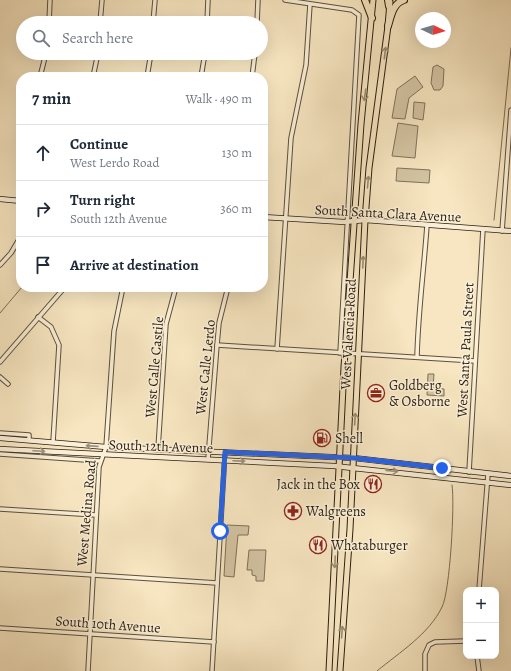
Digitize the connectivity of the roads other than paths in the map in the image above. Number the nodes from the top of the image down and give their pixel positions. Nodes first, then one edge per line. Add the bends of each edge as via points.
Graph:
1 (50, 0) edge
2 (102, 0) edge
3 (155, 0) edge
4 (208, 0) edge
5 (258, 0) edge
6 (285, 0) edge
7 (365, 0) edge
8 (373, 0) edge
9 (404, 0) edge
10 (389, 2) edge
11 (310, 4) junction
12 (49, 16) edge
13 (101, 16) edge
14 (154, 16) edge
15 (207, 16) edge
16 (257, 16) edge
17 (372, 18) junction
18 (388, 26) junction
19 (44, 60) edge
20 (97, 60) edge
21 (150, 60) edge
22 (204, 60) edge
23 (255, 60) edge
24 (41, 72) edge
25 (95, 72) edge
26 (148, 72) edge
27 (203, 72) edge
28 (253, 72) edge
29 (511, 110) edge
30 (0, 199) edge
31 (16, 201) edge
32 (268, 217) edge
33 (286, 219) junction
34 (365, 220) junction
35 (356, 221) junction
36 (347, 222) junction
37 (427, 225) junction
38 (483, 229) junction
39 (502, 231) junction
40 (511, 232) edge
41 (16, 244) edge
42 (0, 265) edge
43 (60, 292) edge
44 (122, 292) edge
45 (175, 292) edge
46 (227, 292) edge
47 (38, 317) junction
48 (217, 345) junction
49 (277, 349) junction
50 (343, 353) junction
51 (359, 353) junction
52 (417, 357) junction
53 (475, 361) junction
54 (0, 362) edge
55 (0, 377) edge
56 (8, 384) dead end
57 (0, 433) edge
58 (0, 438) edge
59 (29, 440) junction
60 (52, 442) junction
61 (106, 447) junction
62 (158, 449) junction
63 (0, 450) edge
64 (209, 450) junction
65 (225, 452) junction
66 (0, 454) edge
67 (102, 455) junction
68 (341, 458) junction
69 (354, 458) junction
70 (208, 459) junction
71 (224, 460) junction
72 (100, 461) junction
73 (340, 467) junction
74 (353, 468) junction
75 (451, 470) junction
76 (469, 472) junction
77 (488, 474) junction
78 (511, 476) edge
79 (438, 477) junction
80 (488, 483) junction
81 (511, 485) edge
82 (0, 509) edge
83 (96, 515) junction
84 (0, 569) edge
85 (92, 575) junction
86 (216, 583) junction
87 (479, 587) edge
88 (334, 588) junction
89 (345, 589) junction
90 (0, 628) edge
91 (90, 634) junction
92 (463, 641) edge
93 (214, 642) junction
94 (477, 659) edge
95 (88, 671) edge
96 (212, 671) edge
97 (329, 671) edge
98 (340, 671) edge
99 (426, 671) edge
100 (479, 671) edge

1 - 12 street
2 - 13 street
3 - 14 street
4 - 15 street
5 - 16 street
6 - 11 street
7 - 17 highway
8 - 17 main road, West Valencia Road
9 - 18 highway via 395,6
10 - 18 main road, West Valencia Road
11 - 33 street via 306,65 291,138
11 - 36 street, West Valencia Road via 352,10 359,15
17 -> 35 main road, West Valencia Road via 361,124
34 -> 18 main road, West Valencia Road via 369,168
19 - 24 street
20 - 25 street
21 - 26 street
22 - 27 street
23 - 28 street
29 - 39 street
30 - 31 street
32 - 33 street, South Santa Clara Avenue
33 - 36 street, South Santa Clara Avenue
33 - 49 street
34 - 35 street, South Santa Clara Avenue
34 - 37 street, South Santa Clara Avenue
51 -> 34 main road, West Valencia Road
35 - 36 street, South Santa Clara Avenue
35 - 50 main road, West Valencia Road
36 - 50 street, West Valencia Road
37 - 38 street, South Santa Clara Avenue
37 - 52 street via 418,313
38 - 39 street, South Santa Clara Avenue
38 - 53 street, West Santa Paula Street
39 - 40 street, South Santa Clara Avenue
41 - 42 street
43 - 47 street
44 - 61 street, West Medina Road via 114,331
45 - 62 street, West Calle Castile via 166,324
46 - 48 street, West Calle Lerdo via 219,323
47 - 54 street
47 - 60 street via 50,328 59,345
48 - 49 street
48 - 64 street, West Calle Lerdo
49 - 50 street
50 - 51 street
50 - 68 main road, West Valencia Road
51 - 52 street
69 -> 51 main road, West Valencia Road
52 - 53 street
53 - 76 street, West Santa Paula Street
55 - 56 street
57 - 59 street, South 12th Avenue via 29,435
58 - 59 street, South 12th Avenue
59 - 60 street, South 12th Avenue
61 -> 60 street, South 12th Avenue
61 - 62 street, South 12th Avenue
61 - 67 street, West Medina Road
62 - 64 street, South 12th Avenue
63 -> 67 street, South 12th Avenue
64 - 65 street, South 12th Avenue
64 - 70 street, West Calle Lerdo
65 - 68 street, South 12th Avenue
65 - 71 street
66 - 72 street, South 12th Avenue
67 - 70 street, South 12th Avenue
67 - 72 street, West Medina Road
68 - 69 street, South 12th Avenue
68 - 73 main road, West Valencia Road
69 - 74 main road, West Valencia Road
69 - 75 street, South 12th Avenue
70 - 71 street, South 12th Avenue
71 -> 73 street, South 12th Avenue
71 - 86 street
72 - 83 street, West Medina Road
73 - 74 street, South 12th Avenue
73 -> 88 main road, West Valencia Road
74 -> 79 street, South 12th Avenue
74 - 89 main road, West Valencia Road
75 - 76 street, South 12th Avenue
75 - 79 street via 440,472
76 - 77 street, South 12th Avenue
77 - 78 street, South 12th Avenue
77 - 80 street
79 - 80 street, South 12th Avenue
80 - 81 street, South 12th Avenue
80 - 87 street
82 - 83 street
83 - 85 street, West Medina Road
84 - 85 street
85 - 86 street
85 - 91 street, West Medina Road
86 - 93 street
88 - 89 main road
88 - 97 main road, West Valencia Road
98 -> 89 main road, West Valencia Road
90 - 91 street, South 10th Avenue
91 - 93 street, South 10th Avenue
91 - 95 street, West Medina Road
92 - 99 street via 436,642 429,645 425,654
93 - 96 street
94 - 100 street

